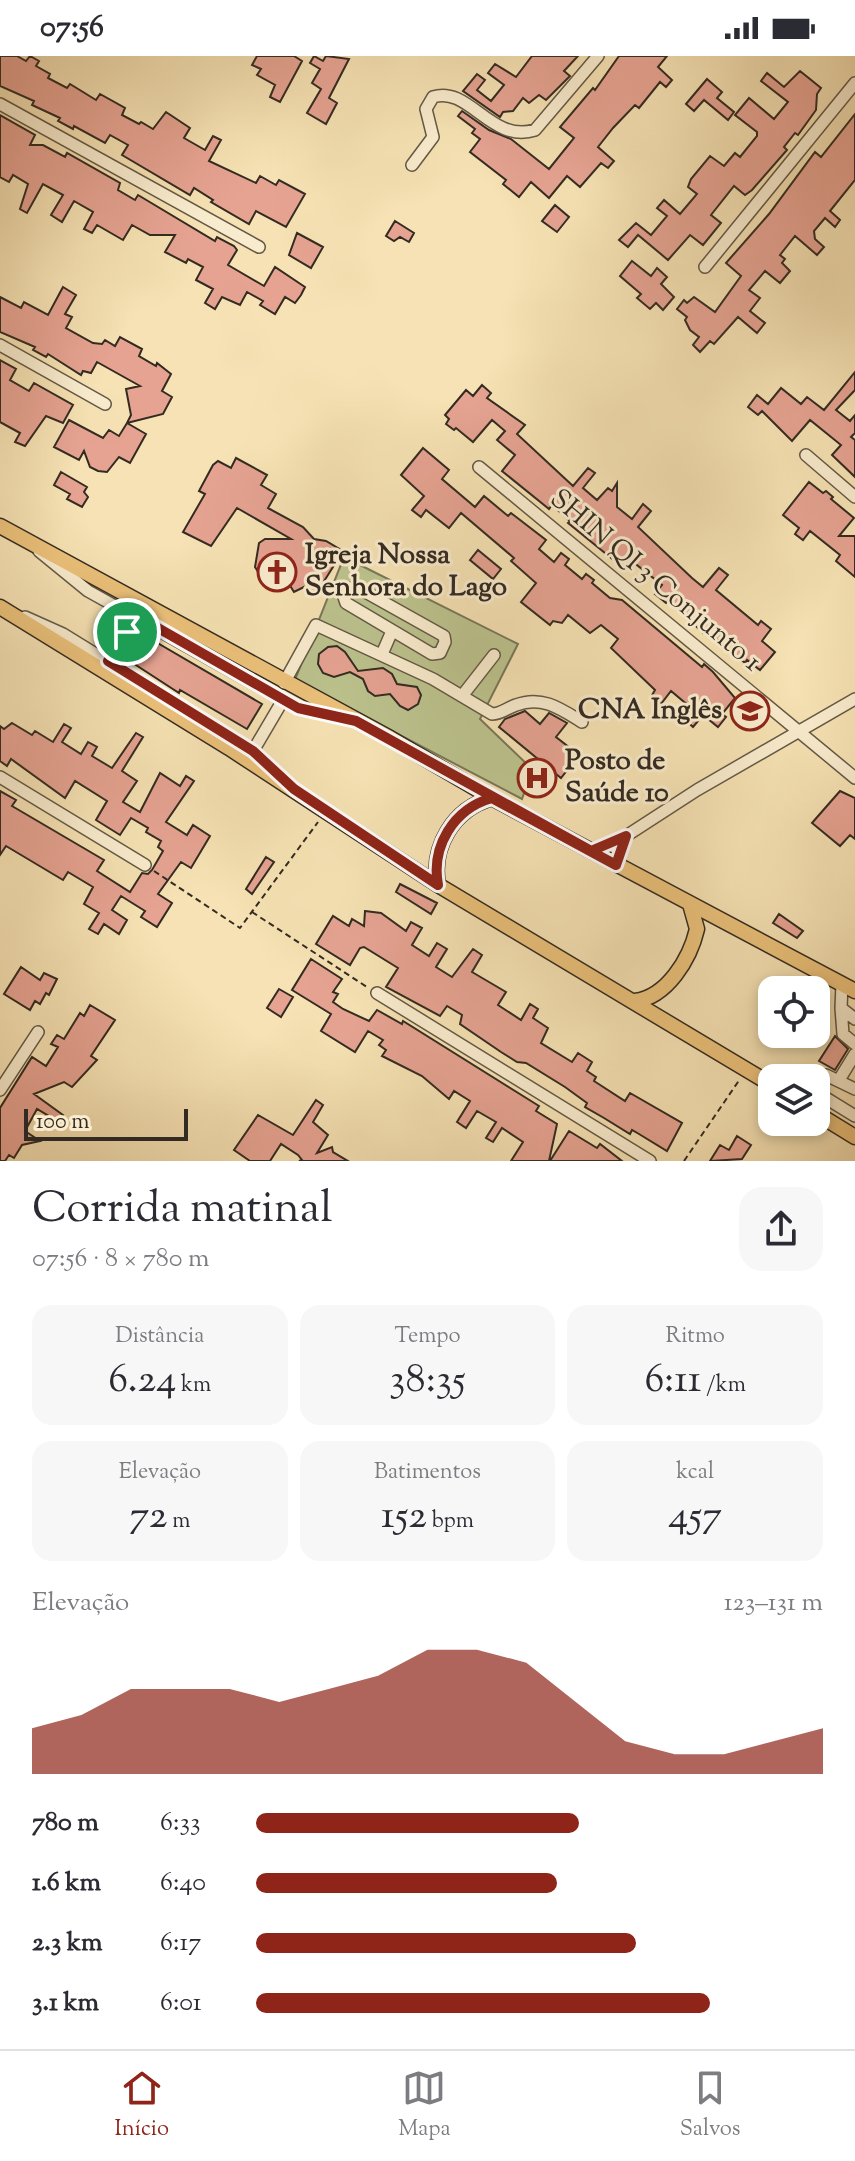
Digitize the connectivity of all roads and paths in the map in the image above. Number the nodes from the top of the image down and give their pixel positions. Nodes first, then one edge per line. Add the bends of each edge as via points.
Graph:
1 (598, 56) edge
2 (855, 83) edge
3 (0, 104) edge
4 (412, 165) dead end
5 (259, 247) dead end
6 (705, 267) dead end
7 (0, 345) edge
8 (105, 404) dead end
9 (806, 455) dead end
10 (479, 467) dead end
11 (855, 497) edge
12 (0, 526) edge
13 (27, 540) junction
14 (3, 609) edge
15 (137, 616) junction
16 (392, 631) junction
17 (382, 654) junction
18 (494, 655) dead end
19 (108, 661) junction
20 (284, 683) junction
21 (462, 696) junction
22 (855, 699) edge
23 (283, 700) junction
24 (356, 721) junction
25 (582, 722) dead end
26 (800, 732) junction
27 (253, 751) junction
28 (0, 777) edge
29 (855, 778) edge
30 (294, 789) junction
31 (492, 798) junction
32 (326, 812) junction
33 (626, 836) junction
34 (591, 851) junction
35 (145, 865) joint
36 (616, 865) junction
37 (438, 885) junction
38 (690, 904) junction
39 (251, 912) junction
40 (848, 988) edge
41 (377, 993) joint
42 (635, 1001) junction
43 (841, 1008) junction
44 (855, 1019) edge
45 (38, 1032) dead end
46 (855, 1044) edge
47 (855, 1054) edge
48 (746, 1069) junction
49 (758, 1073) edge
50 (758, 1076) edge
51 (830, 1077) edge
52 (839, 1080) junction
53 (855, 1089) edge
54 (0, 1090) edge
55 (830, 1101) edge
56 (855, 1116) edge
57 (830, 1122) edge
58 (855, 1137) edge
59 (650, 1161) edge
60 (684, 1161) edge

1 - 4 street via 535,130 526,133 497,127 451,97 433,97 426,109 433,137
2 - 6 street
3 - 5 street
7 - 8 street
9 - 11 street
10 - 26 street, SHIN QI 3 Conjunto 1
12 - 13 main road
13 - 15 street via 73,581
13 - 20 main road
14 - 19 street via 52,628
14 - 30 main road
15 - 19 street
15 - 23 street
16 - 16 street via 432,654 440,653 445,642 444,636 351,588 346,603
16 - 17 street
17 - 20 street via 316,625
17 - 21 street
18 - 21 street
19 - 27 street
20 - 24 main road
21 - 25 street via 492,714 520,703 551,704
22 - 26 street
23 - 24 street
23 - 27 street
24 - 31 main road
26 - 29 street, SHIN QI 3 Conjunto 1
26 - 33 street
27 - 30 street
28 - 35 street
30 - 32 main road
31 - 34 main road
31 - 37 main road via 466,810 446,835 436,854
32 - 37 main road
32 - 39 path
33 - 34 street
33 - 36 street
34 - 36 main road
35 - 39 path via 240,928
36 - 38 main road
37 - 42 main road
38 - 40 main road
38 - 42 main road via 697,929 684,959 660,993
39 - 41 path
40 - 43 street
41 - 59 street
42 - 48 main road
43 - 44 street
43 - 46 street via 843,1034
45 - 54 street
47 - 52 street
48 - 49 street
48 - 50 main road
48 - 60 path
51 - 52 street
52 - 53 street
55 - 56 street
57 - 58 main road

